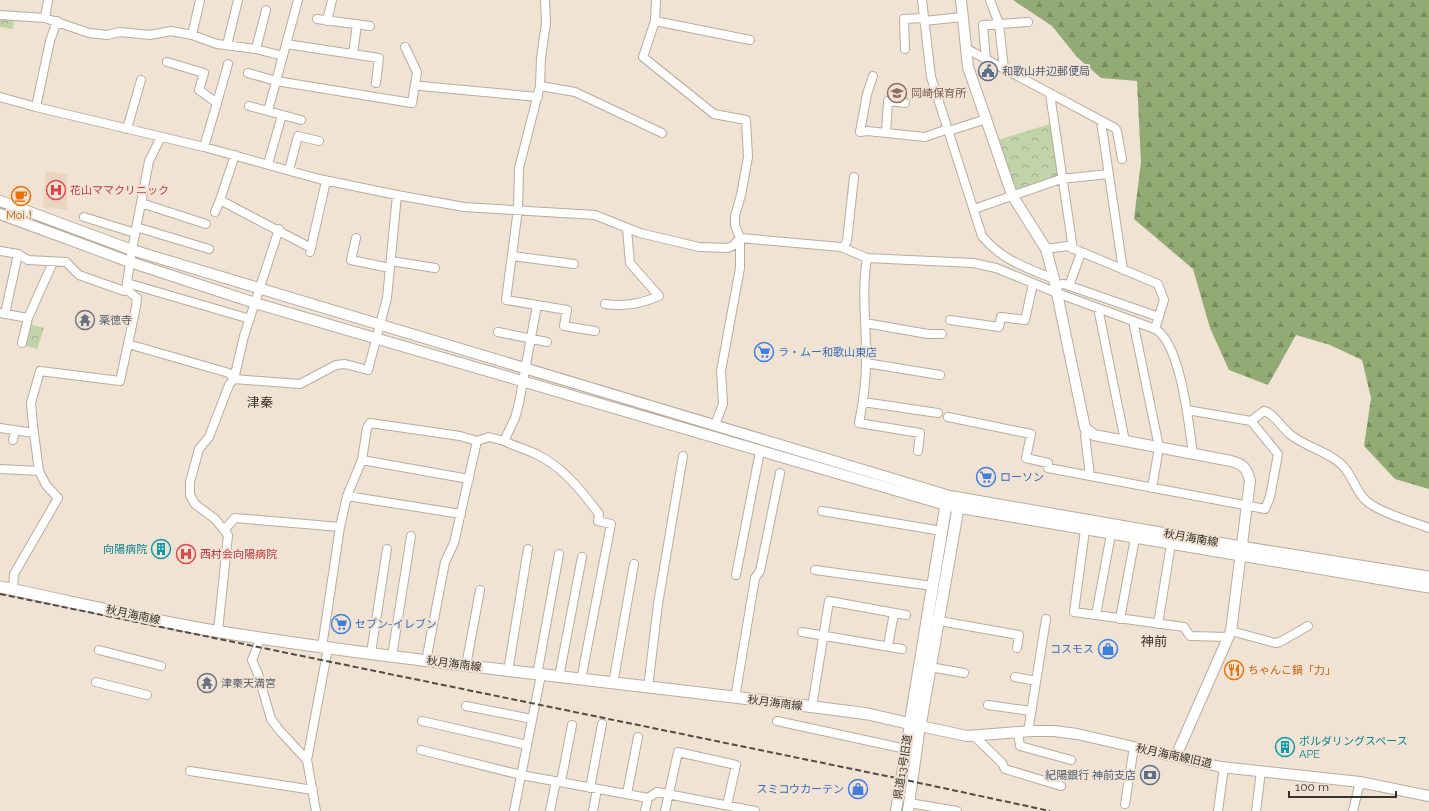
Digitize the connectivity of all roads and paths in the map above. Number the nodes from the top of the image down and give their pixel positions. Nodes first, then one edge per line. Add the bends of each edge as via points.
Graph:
1 (48, 0) edge
2 (200, 0) edge
3 (238, 0) edge
4 (298, 0) edge
5 (332, 0) edge
6 (545, 0) edge
7 (656, 0) edge
8 (922, 0) edge
9 (961, 0) edge
10 (990, 0) edge
11 (266, 10) dead end
12 (0, 14) edge
13 (962, 17) junction
14 (45, 18) junction
15 (317, 19) dead end
16 (923, 19) junction
17 (327, 20) junction
18 (57, 21) junction
19 (655, 21) junction
20 (1028, 22) dead end
21 (357, 24) junction
22 (999, 24) junction
23 (370, 26) dead end
24 (192, 35) junction
25 (750, 40) dead end
26 (286, 44) junction
27 (227, 45) junction
28 (405, 47) dead end
29 (256, 49) junction
30 (904, 50) dead end
31 (966, 50) junction
32 (353, 54) junction
33 (283, 56) junction
34 (986, 60) junction
35 (167, 62) dead end
36 (228, 64) dead end
37 (1004, 70) junction
38 (248, 73) dead end
39 (873, 76) dead end
40 (141, 80) dead end
41 (276, 81) junction
42 (376, 83) dead end
43 (421, 86) dead end
44 (540, 86) junction
45 (1050, 94) junction
46 (0, 97) edge
47 (538, 97) junction
48 (217, 103) junction
49 (905, 103) dead end
50 (249, 106) dead end
51 (36, 107) junction
52 (268, 111) junction
53 (282, 115) junction
54 (986, 119) junction
55 (301, 120) dead end
56 (1101, 121) junction
57 (127, 129) junction
58 (949, 130) junction
59 (662, 133) dead end
60 (886, 133) junction
61 (161, 136) junction
62 (319, 142) dead end
63 (204, 146) junction
64 (235, 155) junction
65 (1122, 159) dead end
66 (268, 164) junction
67 (289, 170) junction
68 (1108, 174) junction
69 (854, 177) dead end
70 (1061, 179) junction
71 (326, 181) junction
72 (397, 195) junction
73 (1012, 195) junction
74 (220, 200) junction
75 (0, 201) edge
76 (141, 203) junction
77 (974, 208) junction
78 (518, 209) junction
79 (215, 212) dead end
80 (0, 215) edge
81 (84, 218) dead end
82 (206, 224) dead end
83 (626, 229) junction
84 (136, 230) junction
85 (279, 230) junction
86 (356, 238) dead end
87 (740, 238) junction
88 (843, 248) junction
89 (209, 249) dead end
90 (1046, 249) junction
91 (132, 250) junction
92 (0, 251) edge
93 (1077, 251) junction
94 (18, 254) junction
95 (512, 256) junction
96 (867, 258) junction
97 (53, 262) junction
98 (130, 262) junction
99 (574, 264) dead end
100 (390, 265) junction
101 (435, 268) dead end
102 (1123, 270) junction
103 (1033, 284) junction
104 (127, 286) junction
105 (1055, 286) junction
106 (1069, 286) junction
107 (260, 288) junction
108 (255, 303) junction
109 (605, 304) dead end
110 (537, 305) junction
111 (1098, 308) junction
112 (3, 314) edge
113 (1159, 317) junction
114 (28, 318) junction
115 (250, 319) junction
116 (950, 320) dead end
117 (1133, 321) junction
118 (865, 323) junction
119 (381, 325) junction
120 (1155, 329) junction
121 (594, 331) dead end
122 (498, 332) dead end
123 (942, 334) dead end
124 (531, 338) junction
125 (377, 339) junction
126 (547, 342) dead end
127 (22, 343) dead end
128 (128, 344) junction
129 (866, 363) junction
130 (526, 368) junction
131 (940, 376) dead end
132 (234, 379) junction
133 (523, 382) junction
134 (863, 402) junction
135 (1187, 410) junction
136 (938, 413) dead end
137 (948, 417) dead end
138 (1250, 421) junction
139 (715, 425) junction
140 (0, 428) edge
141 (14, 431) junction
142 (1087, 431) junction
143 (34, 433) junction
144 (13, 440) dead end
145 (478, 441) junction
146 (1125, 441) junction
147 (504, 442) junction
148 (1159, 447) junction
149 (760, 451) junction
150 (918, 451) dead end
151 (1193, 454) junction
152 (683, 456) dead end
153 (362, 460) junction
154 (0, 469) edge
155 (39, 470) junction
156 (780, 473) dead end
157 (1090, 476) junction
158 (469, 479) junction
159 (1152, 488) junction
160 (347, 496) junction
161 (950, 501) junction
162 (1247, 506) junction
163 (958, 508) junction
164 (822, 511) dead end
165 (461, 514) junction
166 (340, 527) junction
167 (1429, 528) edge
168 (225, 529) junction
169 (1085, 530) junction
170 (942, 532) junction
171 (1111, 534) junction
172 (411, 536) dead end
173 (1135, 538) junction
174 (1171, 544) junction
175 (387, 549) dead end
176 (528, 549) dead end
177 (1241, 551) junction
178 (559, 554) dead end
179 (582, 557) dead end
180 (634, 564) dead end
181 (816, 570) dead end
182 (736, 575) dead end
183 (1429, 577) edge
184 (933, 586) junction
185 (1429, 586) edge
186 (0, 587) edge
187 (12, 589) junction
188 (480, 590) dead end
189 (894, 613) junction
190 (906, 615) dead end
191 (1096, 615) junction
192 (1046, 619) dead end
193 (1120, 619) junction
194 (932, 620) junction
195 (1158, 624) junction
196 (1308, 626) dead end
197 (218, 631) junction
198 (802, 632) dead end
199 (1230, 634) junction
200 (823, 635) junction
201 (261, 638) junction
202 (888, 646) junction
203 (325, 647) junction
204 (1017, 648) dead end
205 (902, 649) dead end
206 (98, 650) dead end
207 (371, 653) junction
208 (392, 656) junction
209 (426, 661) junction
210 (161, 666) dead end
211 (466, 666) junction
212 (930, 667) junction
213 (508, 671) junction
214 (964, 673) dead end
215 (539, 675) junction
216 (559, 677) junction
217 (1015, 678) dead end
218 (581, 680) junction
219 (1036, 681) junction
220 (96, 682) dead end
221 (613, 684) junction
222 (648, 688) junction
223 (147, 695) dead end
224 (735, 698) junction
225 (988, 705) dead end
226 (466, 706) dead end
227 (812, 707) junction
228 (1031, 711) junction
229 (532, 719) junction
230 (422, 721) dead end
231 (777, 721) dead end
232 (602, 724) dead end
233 (572, 725) dead end
234 (915, 725) junction
235 (1023, 732) junction
236 (974, 736) junction
237 (638, 737) dead end
238 (527, 744) junction
239 (1134, 747) junction
240 (906, 749) junction
241 (421, 750) dead end
242 (1176, 756) junction
243 (307, 760) junction
244 (1071, 760) dead end
245 (1224, 767) junction
246 (190, 771) dead end
247 (1261, 771) junction
248 (521, 775) junction
249 (558, 782) junction
250 (1360, 782) junction
251 (1061, 786) dead end
252 (594, 788) junction
253 (314, 790) junction
254 (627, 794) junction
255 (670, 794) junction
256 (1429, 796) edge
257 (648, 798) junction
258 (1124, 804) dead end
259 (727, 805) junction
260 (908, 807) edge
261 (316, 811) edge
262 (514, 811) edge
263 (550, 811) edge
264 (593, 811) edge
265 (645, 811) edge
266 (665, 811) edge
267 (755, 811) edge
268 (896, 811) edge
269 (957, 811) edge
270 (1218, 811) edge
271 (1256, 811) edge
272 (1353, 811) edge

1 - 14 street
2 - 24 street
3 - 27 street
4 - 26 street
5 - 17 street
6 - 44 street via 546,23
7 - 19 street
8 - 16 street
9 - 13 street
10 - 22 street
11 - 29 street
12 - 14 street
13 - 16 street
13 - 31 street
14 - 18 street
15 - 17 street
16 - 30 street via 904,19
16 - 58 street via 932,77
17 - 21 street
18 - 24 street via 89,33 107,35 120,32 150,35 171,31
18 - 51 street via 50,41
19 - 25 street
19 - 87 street via 643,57 714,114 746,120 748,157 735,216
20 - 22 street
21 - 23 street
21 - 32 street
22 - 34 street via 983,25
22 - 37 street
24 - 27 street
26 - 32 street
26 - 33 street
27 - 29 street
28 - 41 street via 417,72 412,103
29 - 33 street
31 - 34 street
31 - 54 street via 968,67
32 - 42 street via 379,58
33 - 41 street
34 - 37 street
35 - 48 street via 204,73 199,90
36 - 48 street
37 - 45 street
38 - 41 street
39 - 60 street via 860,132
40 - 57 street
41 - 52 street
43 - 47 street
44 - 47 street
44 - 59 street via 575,92
45 - 56 street
45 - 70 street
46 - 51 street
47 - 78 street via 519,168
48 - 63 street
49 - 60 street via 888,101
50 - 52 street
51 - 57 street
52 - 53 street
53 - 55 street
53 - 66 street
54 - 58 street
54 - 73 street
56 - 65 street via 1117,131
56 - 68 street
57 - 61 street
58 - 60 street via 925,137
58 - 77 street
61 - 63 street
61 - 76 street via 149,160
62 - 67 street via 298,136
63 - 64 street
64 - 66 street
64 - 74 street
66 - 67 street
67 - 71 street
68 - 70 street
68 - 102 street
69 - 88 street via 847,241
70 - 73 street
70 - 93 street
71 - 72 street
71 - 85 street via 310,250
72 - 78 street via 464,207
72 - 100 street
73 - 77 street
73 - 90 street
74 - 79 street
74 - 85 street
75 - 91 street
76 - 82 street
76 - 84 street
77 - 105 street via 982,236 993,250
78 - 83 street via 596,215
78 - 95 street
80 - 98 street
81 - 84 street
83 - 87 street via 699,247 728,248
83 - 109 street via 630,263 659,296 631,305
84 - 89 street
84 - 91 street
85 - 107 street
86 - 100 street via 351,260
87 - 88 street
87 - 139 street via 740,268 721,371 723,404
88 - 96 street
90 - 93 street via 1067,246
90 - 105 street
91 - 98 street
91 - 107 street
92 - 94 street
93 - 102 street
93 - 106 street
94 - 97 street via 28,260
94 - 112 street
95 - 99 street
95 - 110 street via 506,300
96 - 103 street via 973,263 996,268
96 - 118 street via 864,278
97 - 104 street via 66,262 79,275 124,292
97 - 114 street
98 - 104 street
98 - 108 street
100 - 101 street
100 - 119 street
102 - 113 street via 1158,284 1164,300
103 - 105 street
103 - 116 street via 1025,320 1000,317 999,327
104 - 115 street
104 - 128 street via 137,298
105 - 106 street
105 - 111 street
105 - 142 street
106 - 113 street
107 - 108 street
107 - 119 street
108 - 115 street
108 - 125 street
110 - 121 street via 567,310 564,326
110 - 124 street
111 - 117 street
111 - 146 street
112 - 114 street
113 - 120 street
114 - 127 street
115 - 132 street
117 - 120 street
117 - 148 street
118 - 123 street
118 - 129 street
119 - 125 street
119 - 130 street
120 - 135 street via 1170,347 1176,362
122 - 124 street
124 - 126 street
124 - 130 street
125 - 132 street via 368,370 336,364 300,384
125 - 133 street
128 - 132 street via 229,374
128 - 143 street via 120,382 40,371 31,403
129 - 131 street
129 - 134 street
130 - 133 street
130 - 139 street
132 - 168 street via 209,436 199,450 190,482 190,496 195,504
133 - 147 street via 515,418
133 - 149 street
134 - 136 street
134 - 150 street via 859,423 920,434
135 - 138 street
135 - 151 street
137 - 157 street via 1031,434 1026,458 1048,463 1048,468
138 - 162 street via 1278,454 1270,497 1265,509
138 - 167 street via 1264,411 1269,412 1282,429 1296,439 1341,463 1360,495 1372,505
139 - 161 street
140 - 141 street
141 - 143 street
141 - 144 street
142 - 146 street via 1094,435
142 - 157 street via 1085,435
143 - 155 street
145 - 147 street via 489,437
145 - 153 street via 370,423
145 - 158 street
146 - 148 street
147 - 218 street via 537,455 564,474 599,514 598,521 611,524
148 - 151 street
148 - 159 street
149 - 161 street
149 - 182 street
151 - 162 street via 1231,461 1245,467 1250,481
152 - 222 street via 658,604
153 - 158 street
153 - 160 street
154 - 155 street
155 - 187 street via 46,485 58,498 14,574
156 - 224 street via 760,571 755,578
157 - 159 street
158 - 165 street
159 - 162 street
160 - 165 street
160 - 166 street
161 - 163 main road
161 - 170 main road
161 - 177 main road, 秋月海南線
162 - 177 street
163 - 169 main road, 秋月海南線
163 - 194 main road
164 - 170 street
165 - 209 street via 454,543 445,562
166 - 168 street via 235,518
166 - 203 street
168 - 197 street via 228,535
169 - 171 main road, 秋月海南線
169 - 191 street via 1074,612
170 - 184 main road
171 - 173 main road, 秋月海南線
171 - 191 street
172 - 208 street
173 - 174 main road, 秋月海南線
173 - 193 street
174 - 177 main road, 秋月海南線
174 - 195 street
175 - 207 street
176 - 213 street
177 - 183 main road, 秋月海南線
177 - 185 main road, 秋月海南線
177 - 199 street
178 - 215 street
179 - 216 street
180 - 221 street
181 - 184 street
184 - 194 main road
186 - 187 main road, 秋月海南線
187 - 197 main road, 秋月海南線
188 - 211 street
189 - 190 street
189 - 200 street via 829,601
189 - 202 street
191 - 193 street
192 - 219 street
193 - 195 street
194 - 204 street via 1019,635
194 - 212 main road
194 - 234 main road
195 - 199 street via 1184,627 1190,636
196 - 199 street via 1275,644
197 - 201 main road, 秋月海南線
198 - 200 street
199 - 242 street
200 - 202 street
200 - 227 street
201 - 203 main road, 秋月海南線
201 - 243 street via 252,660 271,718
202 - 205 street
203 - 207 main road, 秋月海南線
203 - 243 street
206 - 210 street
207 - 208 main road, 秋月海南線
208 - 209 main road, 秋月海南線
209 - 211 main road, 秋月海南線
211 - 213 main road, 秋月海南線
212 - 214 street
212 - 234 main road
213 - 215 main road, 秋月海南線
215 - 216 main road, 秋月海南線
215 - 229 street
216 - 218 main road, 秋月海南線
217 - 219 street
218 - 221 main road, 秋月海南線
219 - 228 street
220 - 223 street
221 - 222 main road, 秋月海南線
222 - 224 main road, 秋月海南線
224 - 227 main road, 秋月海南線
225 - 228 street
226 - 229 street
227 - 234 main road, 秋月海南線 via 868,714
228 - 235 street
229 - 238 street
230 - 238 street
231 - 240 street
232 - 252 street
233 - 249 street
234 - 236 street, 秋月海南線旧道 via 953,735
234 - 240 street, 県道13号旧道
234 - 260 street, 県道13号旧道
235 - 236 street, 秋月海南線旧道
235 - 239 street, 秋月海南線旧道 via 1054,731 1077,734
235 - 244 street via 1020,746
236 - 251 street via 1005,769
237 - 254 street
238 - 248 street
239 - 242 street, 秋月海南線旧道
239 - 258 street
240 - 268 street, 県道13号旧道
241 - 248 street
242 - 245 street, 秋月海南線旧道
243 - 253 street
245 - 247 street, 秋月海南線旧道
245 - 270 street
246 - 253 street
247 - 250 street, 秋月海南線旧道
247 - 271 street
248 - 249 street
248 - 262 street
249 - 252 street
249 - 263 street
250 - 256 street, 秋月海南線旧道
250 - 272 street
252 - 254 street
252 - 264 street
253 - 261 street
254 - 257 street
255 - 257 street via 657,792
255 - 259 street
255 - 259 street via 678,752 736,765
255 - 266 street
257 - 265 street
259 - 267 street
260 - 269 street

